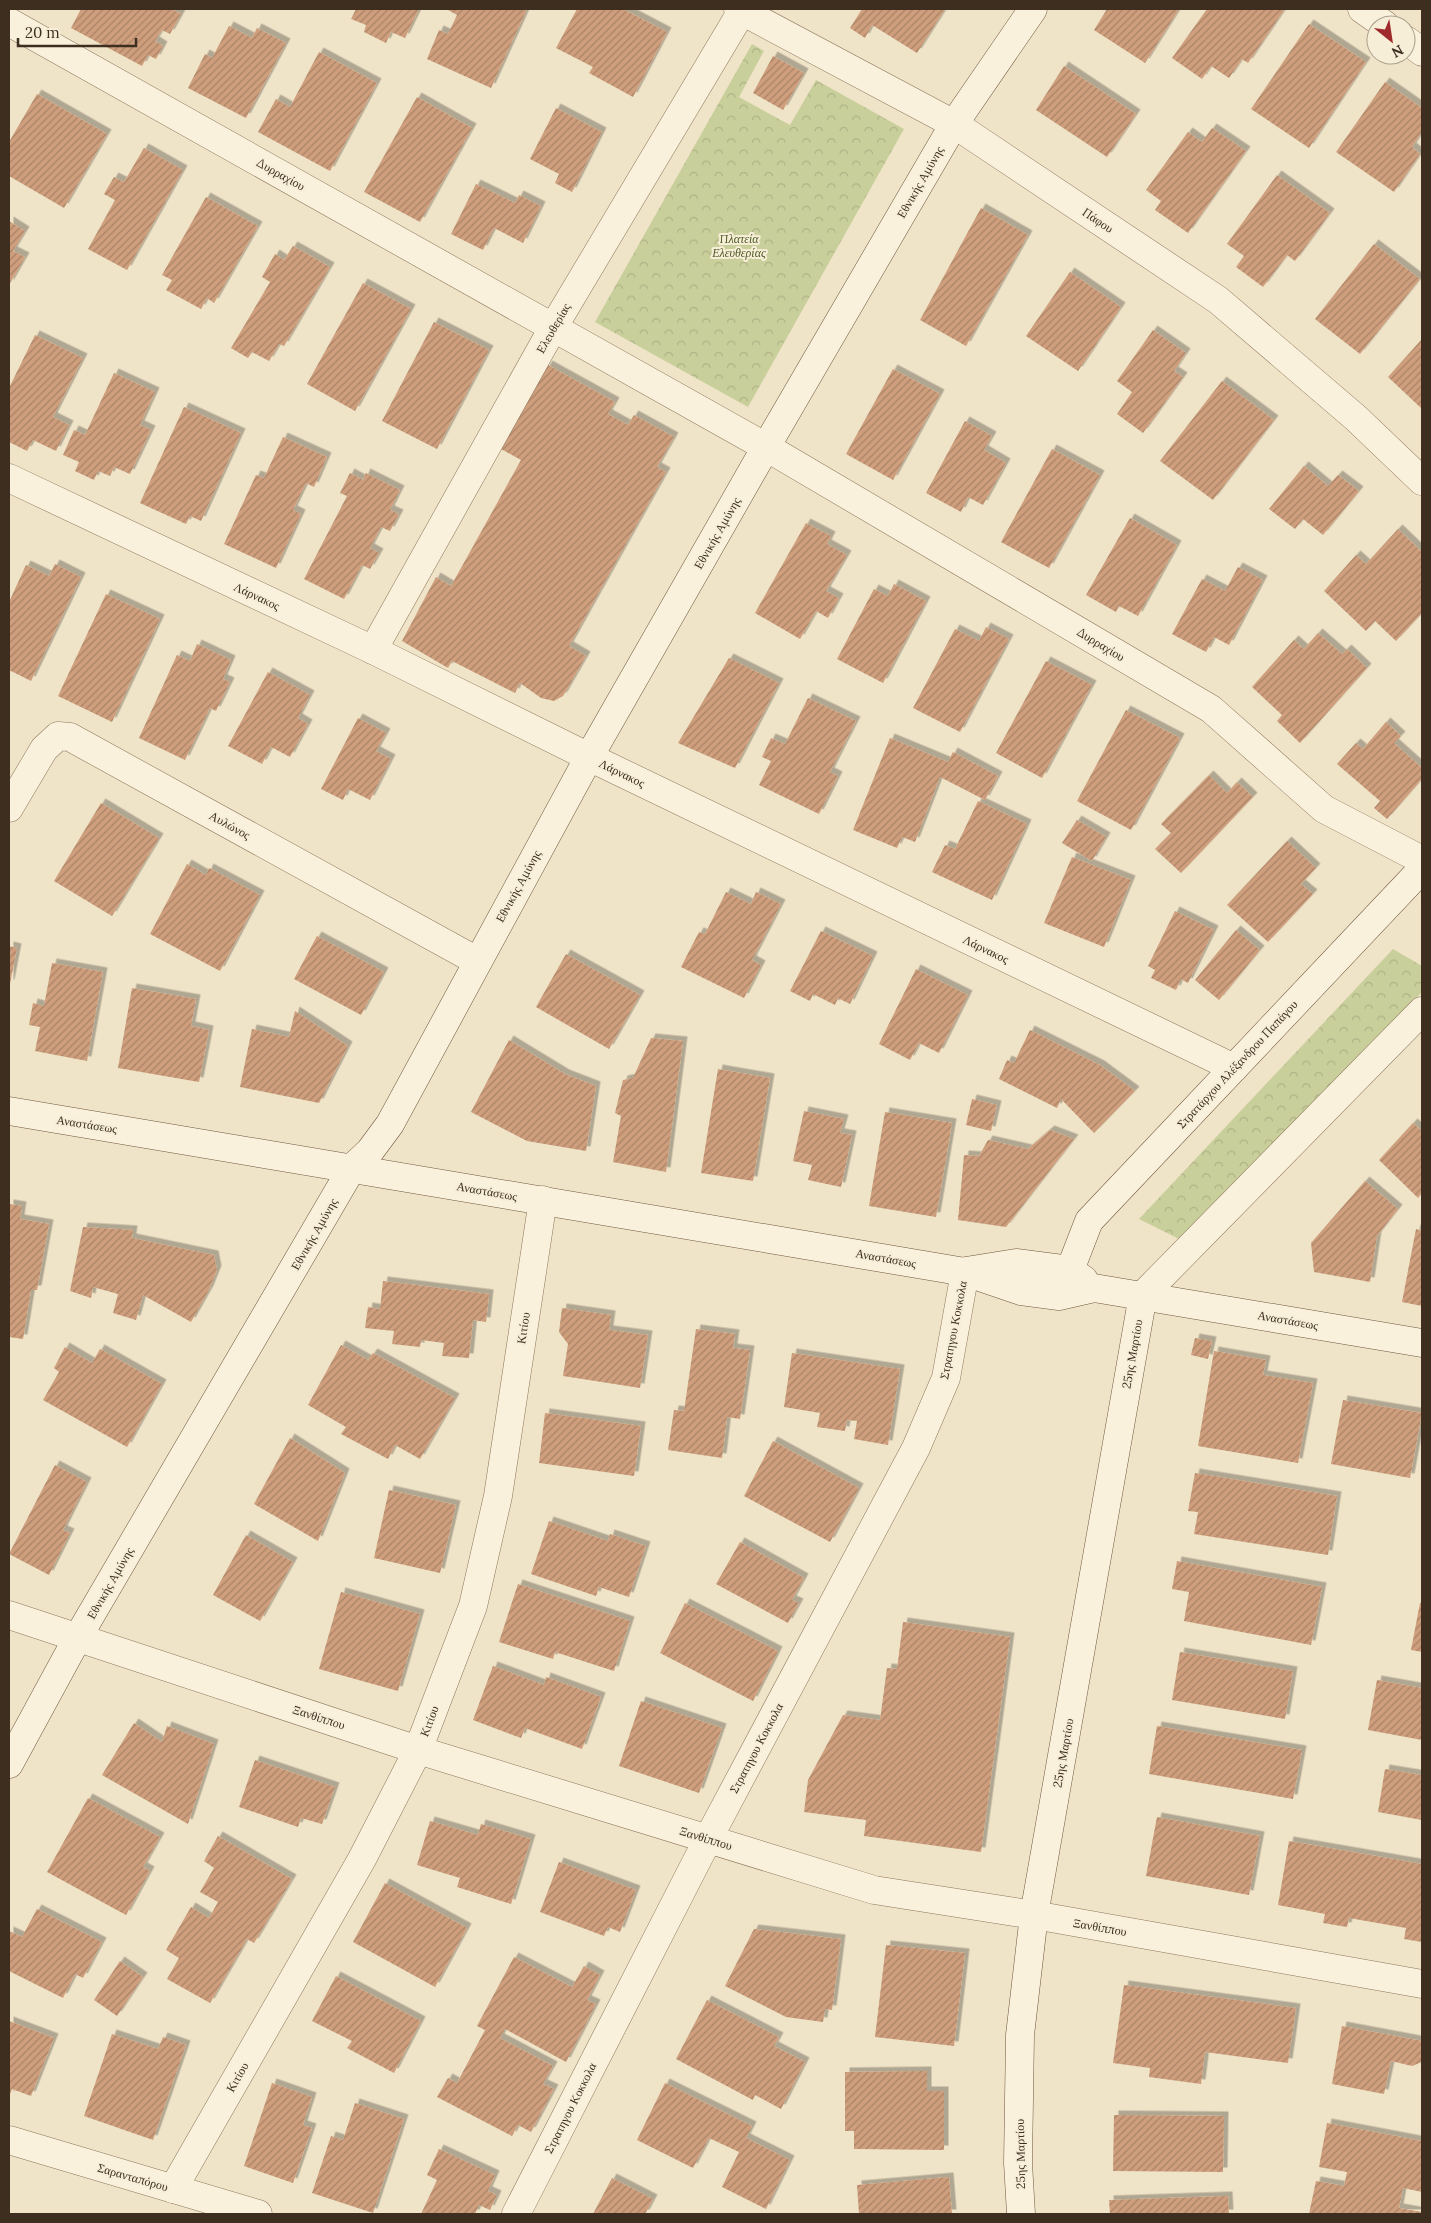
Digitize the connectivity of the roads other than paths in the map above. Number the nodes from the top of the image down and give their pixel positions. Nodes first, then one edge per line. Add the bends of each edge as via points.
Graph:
1 (1033, 9) edge
2 (740, 10) edge
3 (9, 22) edge
4 (954, 124) junction
5 (554, 326) junction
6 (766, 446) junction
7 (9, 478) edge
8 (1422, 482) edge
9 (373, 650) junction
10 (589, 757) junction
11 (9, 808) edge
12 (1422, 860) edge
13 (1422, 869) edge
14 (477, 961) junction
15 (1422, 1011) edge
16 (1234, 1068) junction
17 (9, 1111) edge
18 (352, 1168) junction
19 (543, 1200) junction
20 (1070, 1270) junction
21 (965, 1272) junction
22 (1094, 1288) junction
23 (1143, 1295) junction
24 (1422, 1343) edge
25 (9, 1615) edge
26 (78, 1638) junction
27 (418, 1750) junction
28 (9, 1764) edge
29 (708, 1839) junction
30 (1034, 1916) junction
31 (1422, 1984) edge
32 (9, 2140) edge
33 (173, 2189) junction
34 (258, 2214) edge
35 (516, 2214) edge
36 (1021, 2214) edge

1 - 4 street, Εθνικής Αμύνης
2 - 4 street, Πάφου
2 - 5 street, Ελευθερίας
3 - 5 street, Δυρραχίου
4 - 6 street, Εθνικής Αμύνης
4 - 8 street, Πάφου via 1218,300 1356,418
5 - 6 street, Δυρραχίου
5 - 9 street, Ελευθερίας
6 - 10 street, Εθνικής Αμύνης
6 - 12 street, Δυρραχίου via 1211,709 1324,809
7 - 9 street, Λάρνακος
9 - 10 street, Λάρνακος
10 - 14 street, Εθνικής Αμύνης
10 - 16 street, Λάρνακος
11 - 14 street, Αυλώνος via 44,750 58,736 70,737
13 - 16 street, Στρατάρχου Αλέξανδρου Παπάγου
14 - 18 street, Εθνικής Αμύνης via 390,1124 370,1151
15 - 23 street
16 - 20 street, Στρατάρχου Αλέξανδρου Παπάγου via 1089,1221
17 - 18 street, Αναστάσεως
18 - 19 street, Αναστάσεως
18 - 26 street, Εθνικής Αμύνης
19 - 21 street, Αναστάσεως
19 - 27 street, Κιτίου via 498,1496 474,1606
20 - 21 street, Αναστάσεως via 1016,1263
20 - 22 street, Αναστάσεως
21 - 22 street, Αναστάσεως via 1021,1291 1059,1296
21 - 29 street, Στρατηγου Κοκκολα via 946,1378 916,1448
22 - 23 street, Αναστάσεως
23 - 24 street, Αναστάσεως
23 - 30 street, 25ης Μαρτίου
25 - 26 street, Ξανθίππου
26 - 27 street, Ξανθίππου
26 - 28 street, Εθνικής Αμύνης
27 - 29 street, Ξανθίππου
27 - 33 street, Κιτίου via 362,1858
29 - 30 street, Ξανθίππου via 874,1890
29 - 35 street, Στρατηγου Κοκκολα
30 - 31 street, Ξανθίππου
30 - 36 street, 25ης Μαρτίου via 1020,2035 1018,2163
32 - 33 street, Σαρανταπόρου
33 - 34 street, Σαρανταπόρου

